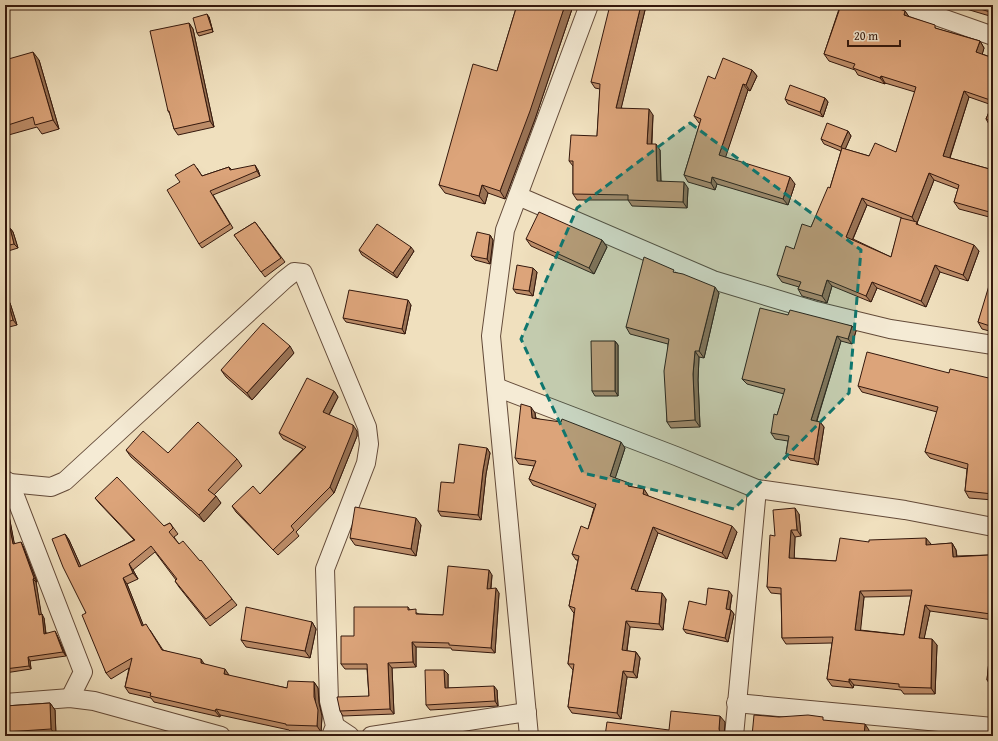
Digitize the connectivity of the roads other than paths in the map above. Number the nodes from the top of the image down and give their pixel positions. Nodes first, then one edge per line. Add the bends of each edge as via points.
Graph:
1 (589, 5) edge
2 (905, 5) edge
3 (993, 36) edge
4 (518, 196) junction
5 (993, 345) edge
6 (496, 387) junction
7 (8, 482) edge
8 (757, 489) junction
9 (993, 527) edge
10 (70, 698) junction
11 (5, 703) edge
12 (736, 703) junction
13 (527, 712) junction
14 (993, 727) edge
15 (925, 729) edge
16 (333, 731) edge
17 (221, 736) edge
18 (350, 736) edge
19 (371, 736) edge
20 (529, 736) edge
21 (734, 736) edge

1 - 4 street
2 - 3 street
4 - 5 street via 713,280 816,311 890,329
4 - 6 street via 505,230 492,336
6 - 8 street
6 - 13 street
7 - 10 street via 83,672
7 - 16 street via 51,487 65,481 284,280 294,272 303,273 367,427 369,444 366,463 325,569 329,701
8 - 9 street via 905,510
8 - 12 street
10 - 11 street
10 - 17 street via 94,701
12 - 15 street
12 - 21 street
13 - 19 street
13 - 20 street
14 - 15 street
16 - 18 street

